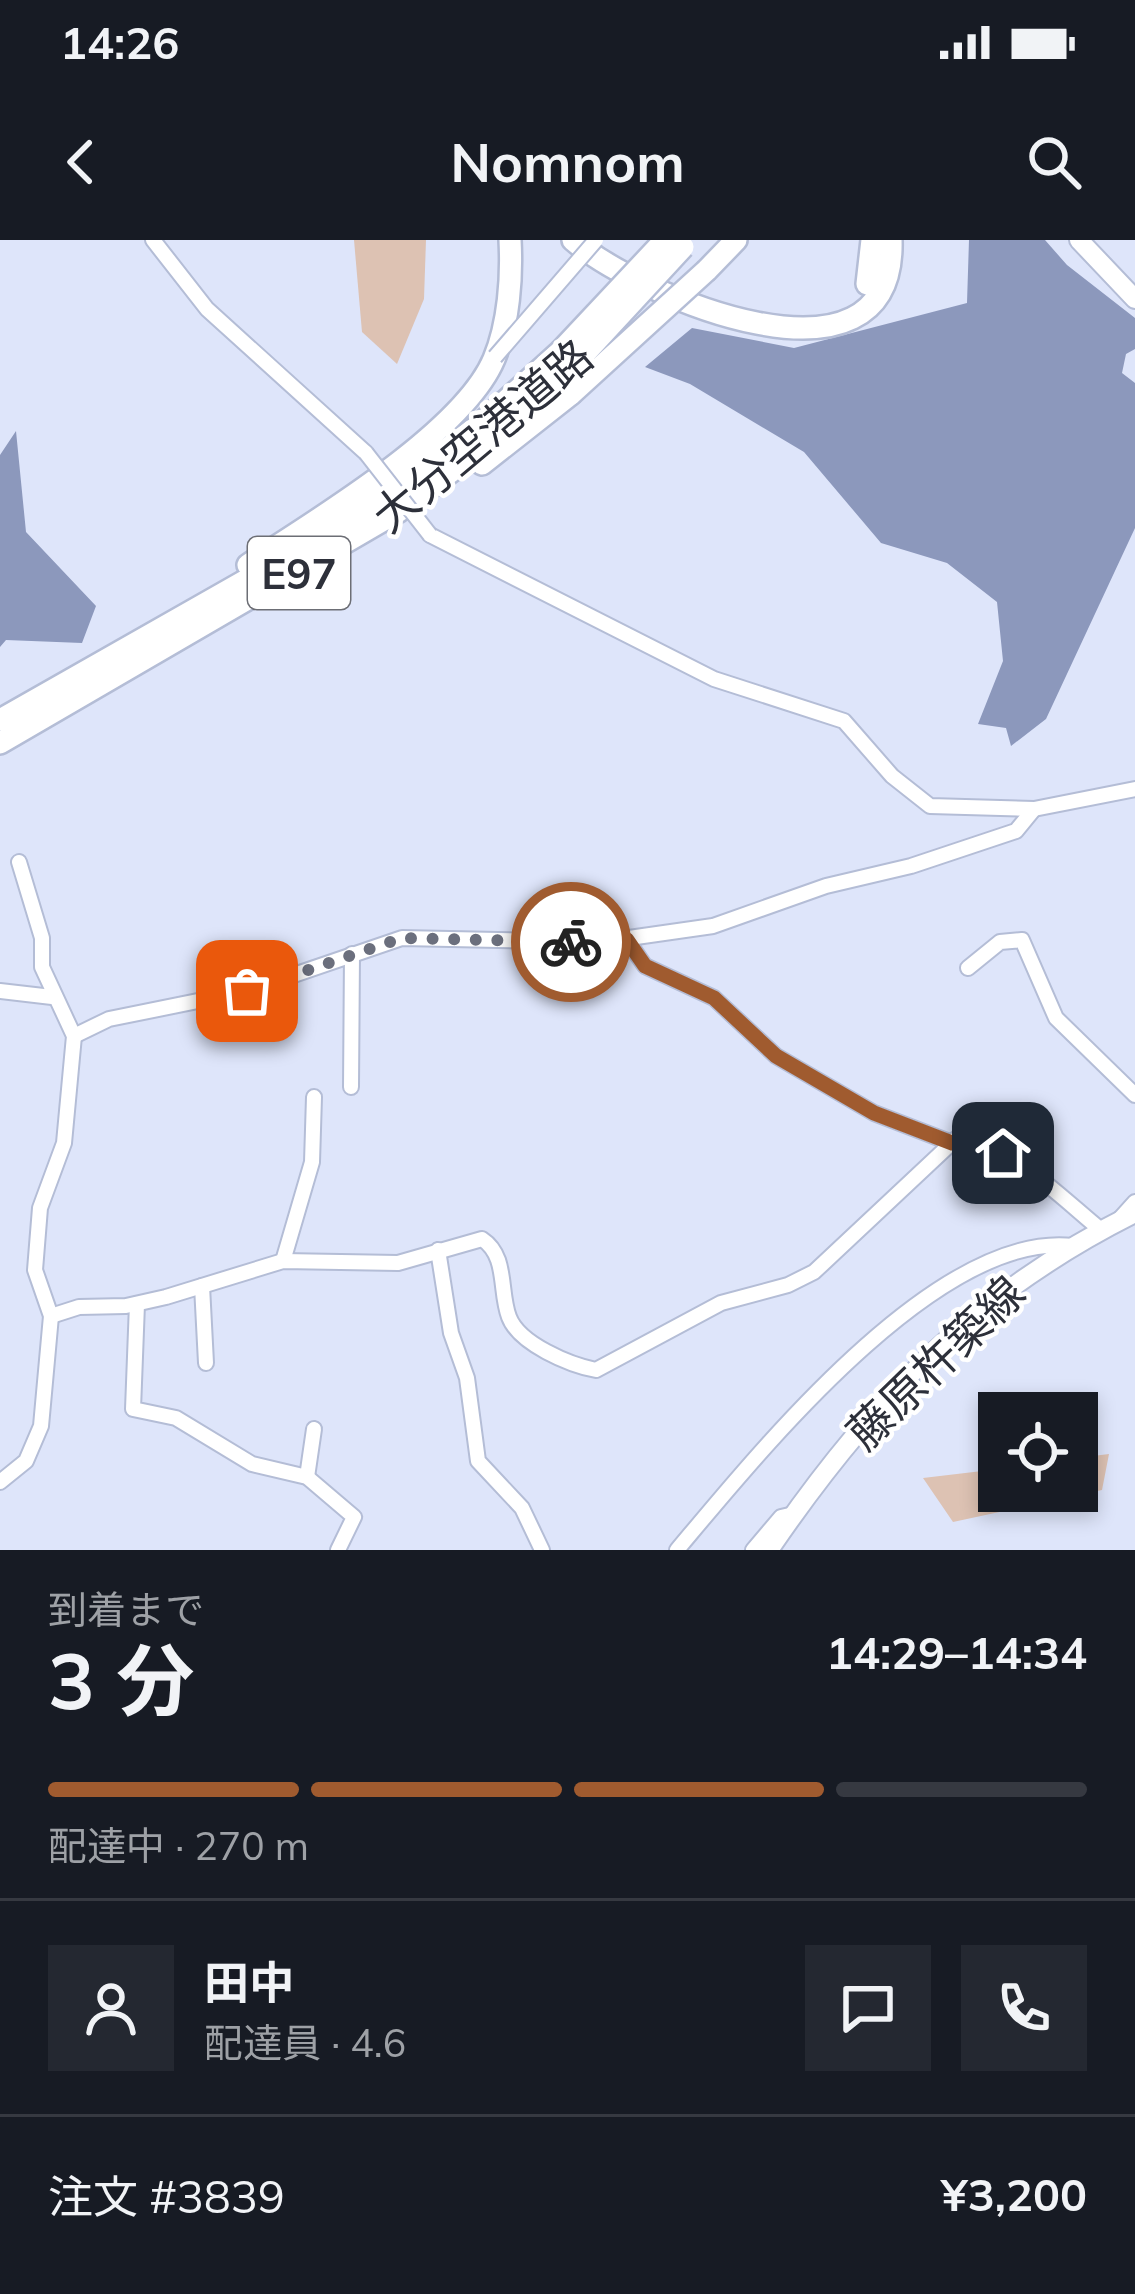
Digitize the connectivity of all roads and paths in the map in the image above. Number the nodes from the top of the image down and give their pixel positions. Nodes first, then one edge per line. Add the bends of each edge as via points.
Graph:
1 (154, 240) edge
2 (510, 240) edge
3 (573, 240) edge
4 (593, 240) edge
5 (736, 240) edge
6 (872, 240) edge
7 (891, 240) edge
8 (1079, 240) edge
9 (679, 242) edge
10 (1135, 299) edge
11 (495, 357) junction
12 (567, 358) junction
13 (256, 597) junction
14 (137, 639) junction
15 (0, 720) edge
16 (0, 743) edge
17 (1135, 789) edge
18 (1034, 809) junction
19 (19, 862) dead end
20 (627, 940) junction
21 (352, 954) junction
22 (968, 968) dead end
23 (0, 991) edge
24 (52, 997) junction
25 (74, 1036) junction
26 (351, 1087) dead end
27 (1135, 1095) edge
28 (314, 1097) dead end
29 (952, 1143) junction
30 (1135, 1202) edge
31 (1118, 1222) edge
32 (1073, 1246) junction
33 (438, 1250) junction
34 (283, 1261) junction
35 (202, 1286) junction
36 (136, 1304) junction
37 (51, 1316) junction
38 (206, 1363) dead end
39 (314, 1429) dead end
40 (308, 1477) junction
41 (0, 1482) edge
42 (794, 1514) junction
43 (338, 1550) edge
44 (542, 1550) edge
45 (677, 1550) edge
46 (753, 1550) edge
47 (769, 1550) edge

1 - 18 street, bridge via 206,309 366,453 430,535 714,679 844,721 929,806
2 - 11 highway via 512,280
3 - 7 highway via 620,272 703,309 817,329 872,303
4 - 6 highway via 623,264 717,305 790,318 822,317 854,302 873,267
4 - 11 street, bridge
5 - 13 highway, bridge via 531,430 388,530
8 - 10 main road
9 - 12 highway, 大分空港道路 / E97, bridge
11 - 14 highway via 408,452
12 - 13 highway, 大分空港道路 / E97 via 486,445 400,511
12 - 14 highway, 大分空港道路 / E97 via 391,493
13 - 16 highway, 大分空港道路 / E97
14 - 15 highway, 大分空港道路 / E97
17 - 18 street
18 - 20 street via 1016,831 910,866 713,926
19 - 24 street
20 - 21 street via 402,938
20 - 29 street via 645,966 714,998 776,1056 874,1113
21 - 25 street via 209,1001 109,1019
21 - 26 street
22 - 27 street via 1000,942 1022,940 1056,1018
23 - 24 street
24 - 25 street
25 - 37 street via 64,1143 40,1208 35,1270
28 - 34 street via 312,1162
29 - 31 street via 978,1137
29 - 33 street via 814,1272 721,1303 596,1370 521,1336 493,1246 470,1239
30 - 31 street
31 - 32 main road, 藤原杵築線
32 - 42 main road, 藤原杵築線 via 1023,1274 952,1334 842,1448
32 - 45 street via 1046,1243 1005,1258 903,1316 806,1401
33 - 34 street via 362,1266
33 - 44 street via 478,1461 522,1508
34 - 35 street
35 - 36 street
35 - 38 street
36 - 37 street
36 - 40 street via 133,1409 176,1418 252,1464
37 - 41 street via 37,1442
39 - 40 street
40 - 43 street via 354,1517
42 - 46 street via 781,1517
42 - 47 main road, 藤原杵築線

